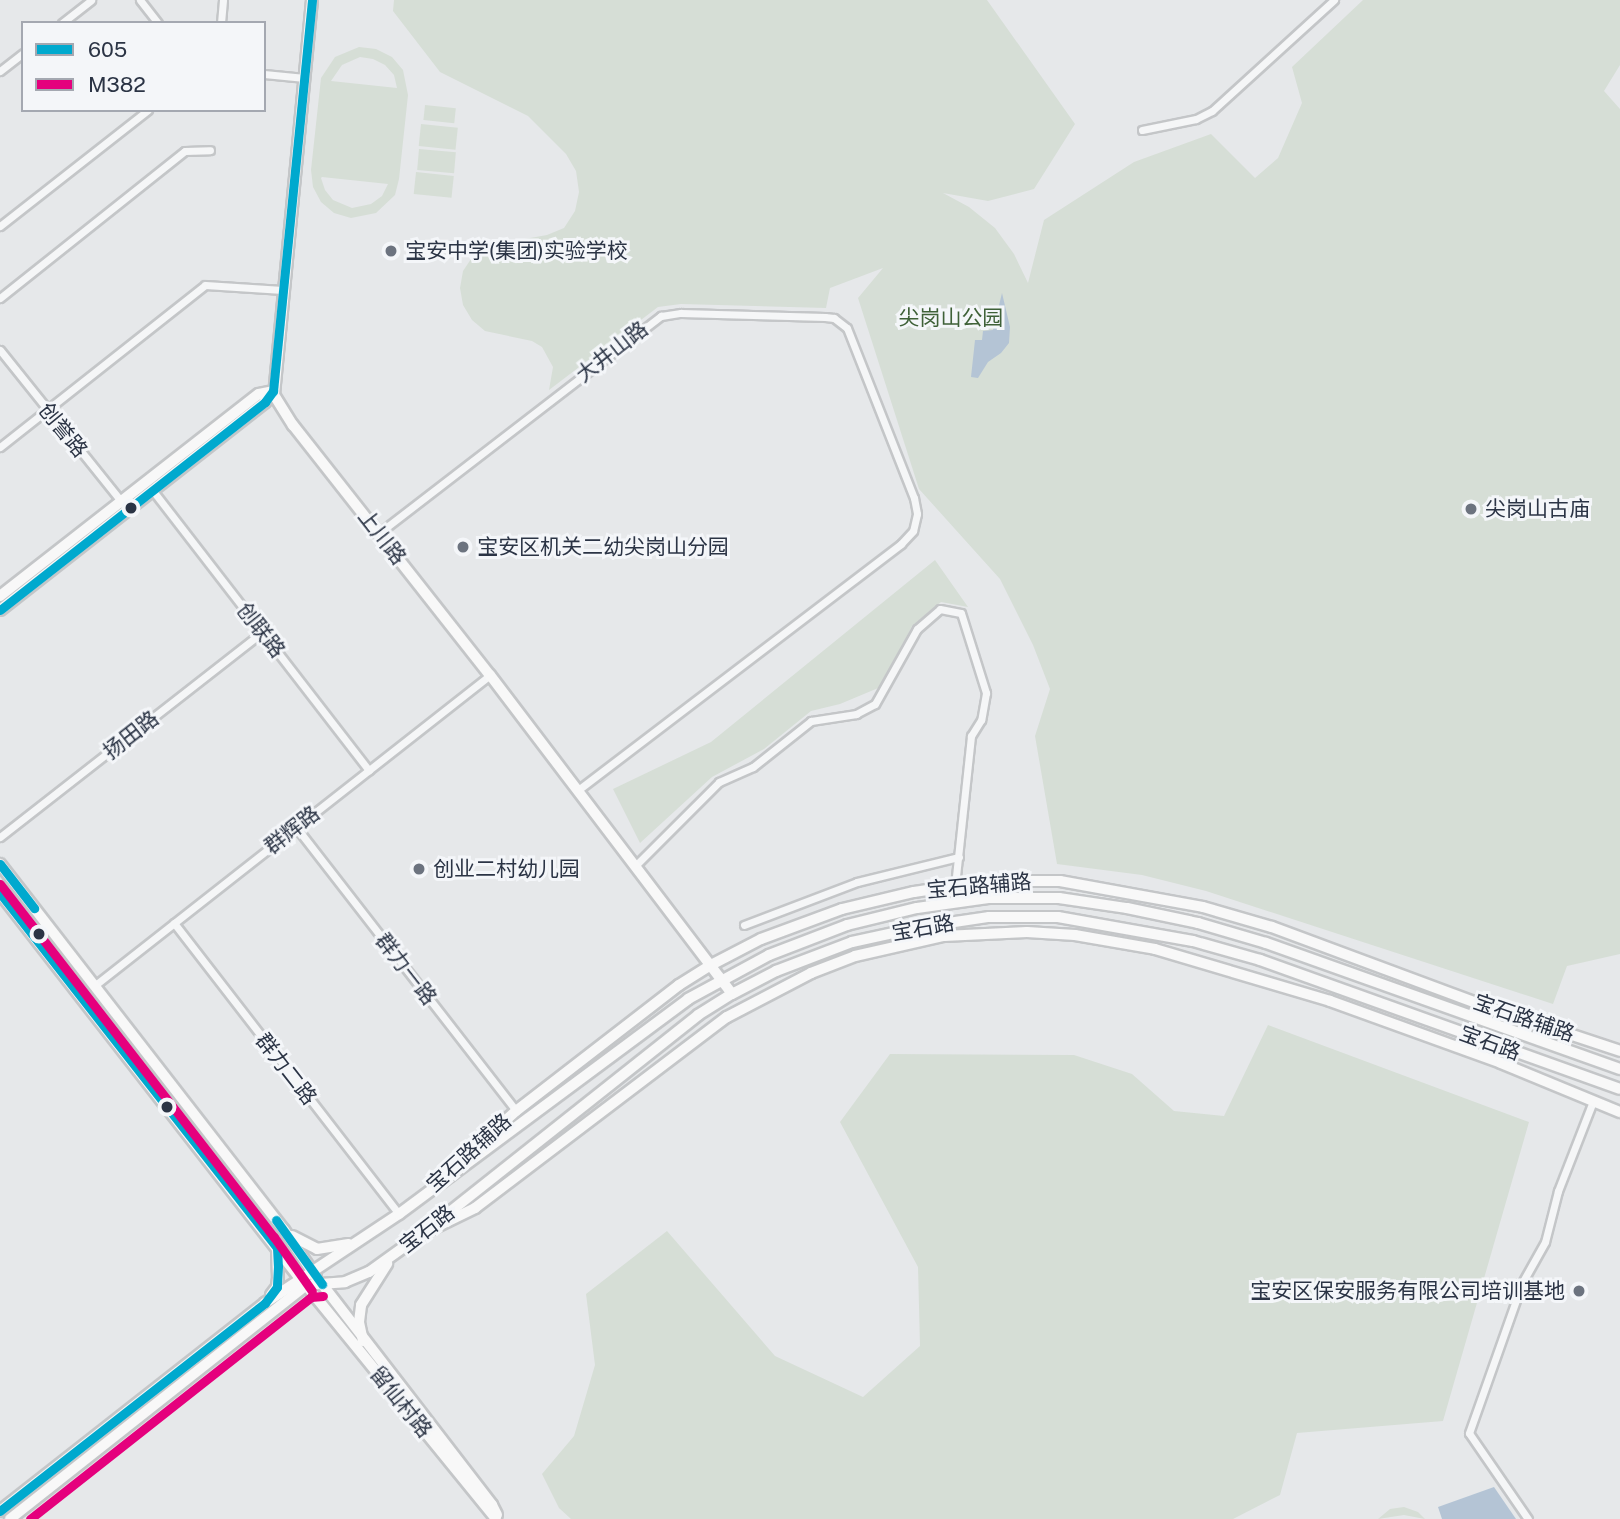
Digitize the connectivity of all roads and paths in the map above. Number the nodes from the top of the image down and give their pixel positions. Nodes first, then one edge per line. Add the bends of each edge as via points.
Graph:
1 (91, 0) edge
2 (140, 0) edge
3 (223, 0) edge
4 (312, 0) edge
5 (1334, 0) edge
6 (65, 21) edge
7 (156, 21) edge
8 (221, 21) edge
9 (21, 55) edge
10 (0, 71) edge
11 (266, 74) edge
12 (305, 78) junction
13 (145, 112) edge
14 (1142, 130) dead end
15 (210, 150) dead end
16 (0, 226) edge
17 (283, 290) junction
18 (0, 298) edge
19 (0, 350) edge
20 (273, 391) junction
21 (47, 410) junction
22 (0, 447) edge
23 (153, 491) junction
24 (125, 506) junction
25 (379, 534) junction
26 (0, 596) edge
27 (0, 610) edge
28 (262, 632) junction
29 (490, 675) junction
30 (369, 770) junction
31 (578, 790) junction
32 (296, 827) junction
33 (0, 837) edge
34 (959, 857) junction
35 (0, 864) edge
36 (635, 866) junction
37 (955, 886) junction
38 (0, 893) edge
39 (174, 923) junction
40 (744, 925) dead end
41 (711, 965) junction
42 (721, 979) junction
43 (94, 986) junction
44 (732, 994) junction
45 (1620, 1051) edge
46 (1620, 1069) edge
47 (1620, 1089) edge
48 (1593, 1101) junction
49 (516, 1111) junction
50 (1620, 1112) edge
51 (410, 1206) junction
52 (399, 1214) junction
53 (284, 1230) junction
54 (422, 1234) junction
55 (365, 1239) junction
56 (277, 1248) junction
57 (398, 1252) junction
58 (312, 1272) junction
59 (303, 1282) junction
60 (322, 1284) junction
61 (265, 1303) junction
62 (363, 1341) junction
63 (0, 1511) edge
64 (9, 1519) edge
65 (498, 1519) edge
66 (1528, 1519) edge

1 - 6 street
2 - 7 street
3 - 8 street
4 - 12 main road
5 - 14 street via 1212,111 1196,119
9 - 10 street
11 - 12 street
12 - 17 main road
13 - 16 street
15 - 18 street via 185,151
17 - 20 main road
17 - 21 street via 205,285
19 - 21 street, 创誉路
20 - 23 main road
20 - 24 main road via 259,394
20 - 25 main road, 上川路 via 282,410
21 - 22 street
21 - 24 street, 创誉路
23 - 24 main road
23 - 28 street, 创联路
24 - 26 main road
24 - 27 main road
25 - 29 main road, 上川路
25 - 31 street, 大井山路 via 649,323 667,314 834,318 852,335 916,506 916,523 908,538
28 - 30 street, 创联路
28 - 33 street, 扬田路
29 - 30 street, 群辉路
29 - 31 main road, 上川路
30 - 32 street, 群辉路
31 - 36 main road, 上川路
32 - 39 street, 群辉路
32 - 49 street, 群力一路
34 - 36 street via 971,736 984,711 986,693 961,613 940,610 917,629 875,704 856,714 811,721 753,767 719,782
34 - 37 street
34 - 40 street via 857,882
35 - 43 main road
36 - 41 main road, 上川路
37 - 41 main road, 宝石路辅路 via 842,909 761,939
37 - 45 main road, 宝石路辅路 via 1060,881 1203,907 1272,927
38 - 56 main road
39 - 43 street, 群辉路
39 - 52 street, 群力二路
41 - 42 main road, 上川路
41 - 49 main road, 宝石路辅路
42 - 44 main road, 上川路
42 - 46 main road, 宝石路 via 847,925 917,908 988,898 1059,898 1198,923 1266,943
42 - 51 main road, 宝石路
43 - 53 main road
44 - 47 main road, 宝石路 via 776,971 863,940 989,917 1058,917 1193,941 1260,960
44 - 54 main road, 宝石路 via 687,1023
48 - 50 main road, 宝石路辅路
48 - 54 main road, 宝石路辅路 via 1330,1001 1155,949 1027,932 944,936 844,960 727,1017 475,1208
48 - 66 street via 1558,1191 1545,1242 1512,1308 1469,1433
49 - 51 main road, 宝石路辅路
51 - 52 main road, 宝石路
52 - 55 main road, 宝石路
53 - 55 main road via 317,1249
53 - 58 main road
54 - 57 main road, 宝石路
55 - 58 main road, 宝石路
56 - 59 main road
56 - 61 main road via 277,1287
57 - 60 main road, 宝石路 via 354,1280
57 - 62 main road via 364,1297 359,1322
58 - 59 main road, 宝石路
58 - 60 main road
59 - 60 main road, 宝石路
59 - 61 main road
59 - 64 main road
59 - 65 main road, 留仙村路
60 - 62 main road, 留仙村路
61 - 63 main road
62 - 65 main road, 留仙村路 via 492,1505

